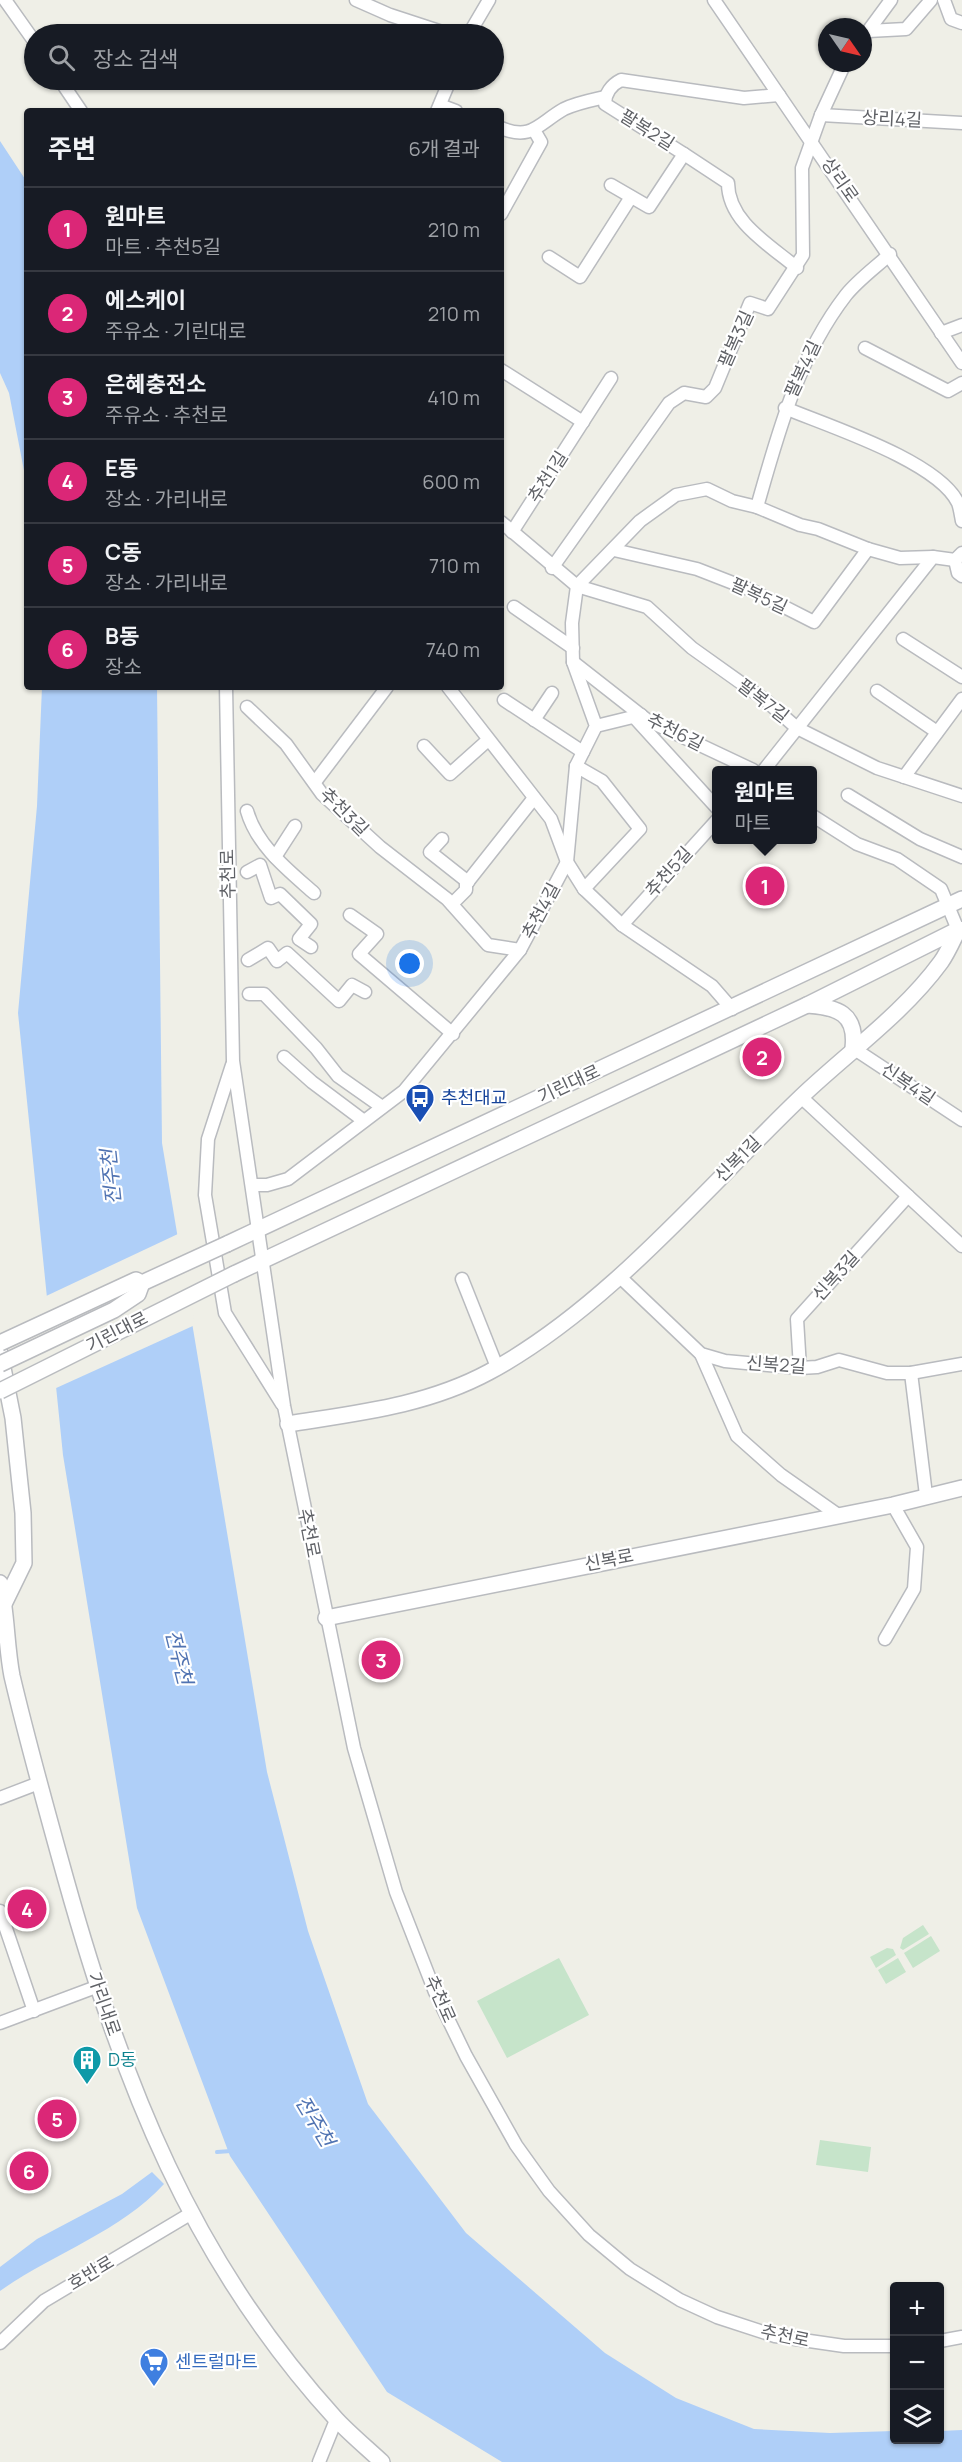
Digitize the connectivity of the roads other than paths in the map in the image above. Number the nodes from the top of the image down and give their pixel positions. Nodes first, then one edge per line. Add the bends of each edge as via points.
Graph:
1 (5, 0) edge
2 (356, 0) edge
3 (489, 0) edge
4 (714, 0) edge
5 (891, 0) edge
6 (931, 0) edge
7 (944, 0) edge
8 (962, 23) edge
9 (417, 24) edge
10 (475, 24) edge
11 (24, 27) edge
12 (872, 27) edge
13 (872, 34) edge
14 (841, 72) edge
15 (67, 90) edge
16 (446, 90) edge
17 (779, 95) junction
18 (605, 97) junction
19 (79, 108) edge
20 (439, 108) edge
21 (821, 115) junction
22 (962, 123) edge
23 (504, 129) edge
24 (534, 130) junction
25 (813, 142) junction
26 (684, 154) junction
27 (611, 185) dead end
28 (631, 197) junction
29 (504, 209) edge
30 (890, 254) junction
31 (549, 257) dead end
32 (797, 268) junction
33 (962, 325) edge
34 (941, 333) junction
35 (865, 348) dead end
36 (962, 363) edge
37 (504, 372) edge
38 (611, 378) dead end
39 (962, 383) edge
40 (785, 408) junction
41 (583, 422) junction
42 (757, 507) junction
43 (962, 521) edge
44 (504, 525) edge
45 (512, 532) junction
46 (868, 549) junction
47 (614, 550) junction
48 (959, 556) edge
49 (933, 557) junction
50 (552, 568) junction
51 (962, 576) edge
52 (577, 586) junction
53 (514, 607) dead end
54 (903, 639) dead end
55 (573, 648) junction
56 (573, 662) junction
57 (962, 677) edge
58 (226, 690) edge
59 (385, 690) edge
60 (450, 690) edge
61 (877, 691) dead end
62 (552, 693) dead end
63 (962, 699) edge
64 (504, 700) dead end
65 (247, 707) dead end
66 (638, 716) junction
67 (534, 720) junction
68 (596, 726) junction
69 (797, 728) junction
70 (937, 732) junction
71 (488, 740) junction
72 (424, 746) dead end
73 (583, 752) junction
74 (576, 766) junction
75 (743, 766) edge
76 (768, 766) edge
77 (904, 777) junction
78 (315, 782) junction
79 (960, 790) edge
80 (848, 795) dead end
81 (534, 798) junction
82 (712, 802) edge
83 (247, 812) dead end
84 (817, 819) edge
85 (296, 826) dead end
86 (712, 826) edge
87 (442, 839) dead end
88 (274, 857) junction
89 (962, 857) edge
90 (567, 862) junction
91 (247, 872) dead end
92 (468, 882) junction
93 (584, 890) junction
94 (315, 893) dead end
95 (956, 902) edge
96 (452, 904) junction
97 (350, 915) dead end
98 (622, 925) junction
99 (960, 929) edge
100 (311, 947) dead end
101 (520, 950) junction
102 (248, 960) dead end
103 (365, 992) dead end
104 (249, 994) dead end
105 (807, 1005) junction
106 (732, 1009) junction
107 (453, 1034) junction
108 (854, 1048) junction
109 (284, 1057) dead end
110 (233, 1061) junction
111 (801, 1097) junction
112 (382, 1107) junction
113 (962, 1120) edge
114 (364, 1121) junction
115 (253, 1185) junction
116 (908, 1196) junction
117 (258, 1229) junction
118 (962, 1246) edge
119 (262, 1261) junction
120 (619, 1276) junction
121 (462, 1279) dead end
122 (142, 1283) junction
123 (0, 1343) edge
124 (0, 1353) edge
125 (700, 1354) junction
126 (0, 1364) edge
127 (962, 1364) edge
128 (496, 1367) junction
129 (800, 1368) junction
130 (911, 1373) junction
131 (0, 1391) edge
132 (284, 1407) junction
133 (288, 1424) junction
134 (962, 1488) edge
135 (926, 1495) junction
136 (893, 1505) junction
137 (838, 1515) junction
138 (0, 1583) edge
139 (4, 1604) junction
140 (326, 1618) junction
141 (885, 1639) dead end
142 (6, 1674) edge
143 (39, 1783) junction
144 (0, 1797) edge
145 (0, 1911) edge
146 (96, 1987) junction
147 (34, 2011) junction
148 (0, 2023) edge
149 (190, 2214) junction
150 (962, 2337) edge
151 (944, 2340) edge
152 (0, 2343) edge
153 (890, 2346) edge
154 (336, 2420) junction
155 (319, 2462) edge
156 (382, 2462) edge

1 - 11 street
2 - 9 street
3 - 10 street
4 - 17 street, 상리로
5 - 12 street
6 - 13 street via 906,29
7 - 8 street via 951,19
14 - 21 street, 팔복3길
15 - 19 street
16 - 20 street
17 - 18 street, 팔복2길 via 744,98 621,80
17 - 25 street, 상리로
18 - 24 street, 팔복2길 via 566,108
18 - 26 street, 팔복2길 via 605,104
21 - 22 street, 상리4길
21 - 25 street, 팔복3길
23 - 24 street
24 - 29 street via 541,142
25 - 30 street, 상리로
25 - 32 street, 팔복3길 via 802,168 803,255
26 - 28 street, 팔복2길 via 649,207
26 - 32 street via 728,183 728,198 736,213
27 - 28 street, 팔복2길
28 - 31 street via 580,277
30 - 34 street, 상리로
30 - 40 street, 팔복4길 via 848,293 821,331
32 - 50 street, 팔복3길 via 768,309 750,303 715,387 706,397 684,393 669,403
33 - 34 street
34 - 36 street, 상리로
35 - 39 street via 948,391
37 - 41 street
38 - 41 street, 추천1길
40 - 42 street, 팔복4길
40 - 43 street via 912,460 958,503
41 - 45 street, 추천1길
42 - 46 street
42 - 47 street via 707,489 676,495 640,521
44 - 45 street
45 - 50 street
46 - 47 street, 팔복5길 via 814,622 751,590 697,569
46 - 49 street via 900,558
47 - 52 street
48 - 49 street
48 - 51 street via 958,573
49 - 69 street
50 - 52 street
52 - 55 street
52 - 69 street, 팔복7길 via 647,607 692,648
53 - 55 street
54 - 57 street
55 - 56 street
56 - 66 street, 추천6길
56 - 68 street
58 - 110 street, 추천로
59 - 78 street
60 - 71 street
61 - 70 street
62 - 67 street
63 - 70 street
64 - 67 street
65 - 78 street, 추천3길 via 286,744
66 - 68 street
66 - 75 street, 추천6길
66 - 82 street
67 - 73 street
68 - 73 street, 추천4길
69 - 76 street
69 - 77 street, 팔복7길 via 841,752
70 - 77 street
71 - 72 street via 450,774
71 - 81 street
73 - 74 street, 추천4길
74 - 90 street, 추천4길
74 - 93 street via 602,781 640,829
77 - 79 street, 팔복7길
78 - 96 street, 추천3길 via 322,794 380,847
80 - 89 street via 921,839
81 - 90 street via 551,819
81 - 92 street
83 - 88 street, 추천로 via 251,826
84 - 95 street via 857,844 897,860
85 - 88 street
86 - 98 street, 추천5길
87 - 92 street via 430,852
88 - 94 street, 추천로
90 - 93 street
90 - 101 street, 추천4길
91 - 100 street, 추천로 via 260,865 271,898 280,894 311,924 300,939
92 - 96 street via 466,890
93 - 98 street
95 - 99 street
95 - 106 street, 기린대로
96 - 101 street, 추천3길 via 488,945
97 - 107 street via 377,934 360,954
98 - 106 street via 712,986
99 - 105 street, 기린대로
99 - 108 street, 신복1길 via 942,961 913,994
101 - 107 street, 추천4길
102 - 103 street via 268,948 278,961 287,953 339,1001 352,985
104 - 112 street via 264,993 338,1076
105 - 108 street via 830,1006 842,1012 853,1026
105 - 119 street, 기린대로
106 - 117 street, 기린대로
107 - 112 street, 추천4길 via 404,1091
108 - 111 street, 신복1길
108 - 113 street, 신복4길
109 - 114 street
110 - 115 street, 추천로
110 - 132 street, 추천로 via 208,1139 205,1195 225,1313
111 - 116 street
111 - 120 street, 신복1길
112 - 114 street, 추천4길
114 - 115 street, 추천4길 via 288,1179
115 - 117 street, 추천로
116 - 118 street
116 - 129 street, 신복3길 via 797,1319
117 - 119 street, 추천로
117 - 122 street, 기린대로, bridge
119 - 131 street, 기린대로, bridge
119 - 132 street, 추천로
120 - 125 street
120 - 128 street, 신복1길 via 567,1322
121 - 128 street
122 - 123 street, 기린대로, bridge via 136,1280
122 - 126 street, 기린대로, bridge via 138,1294 114,1310
124 - 139 street via 13,1418 24,1563
125 - 129 street, 신복2길 via 769,1367
125 - 137 street via 737,1436
127 - 130 street, 신복2길
128 - 133 street, 신복1길 via 454,1388 397,1407
129 - 130 street, 신복2길 via 839,1360 887,1373
130 - 135 street
132 - 133 street, 추천로
133 - 140 street, 추천로
134 - 135 street, 신복로
135 - 136 street, 신복로
136 - 137 street, 신복로
136 - 141 street via 917,1547 914,1589
137 - 140 street, 신복로
138 - 139 street, 가리내로
139 - 142 street, 가리내로
140 - 153 street, 추천로 via 354,1748 396,1892 435,1992 466,2056 516,2145 549,2191 589,2235 630,2269 717,2317 775,2336 844,2346
142 - 143 street, 가리내로
143 - 144 street
143 - 146 street, 가리내로
145 - 147 street
146 - 147 street
146 - 149 street, 가리내로 via 145,2118
147 - 148 street
149 - 152 street, 호반로 via 44,2301
149 - 154 street, 가리내로 via 258,2323
150 - 151 street
154 - 155 street
154 - 156 street, 가리내로

